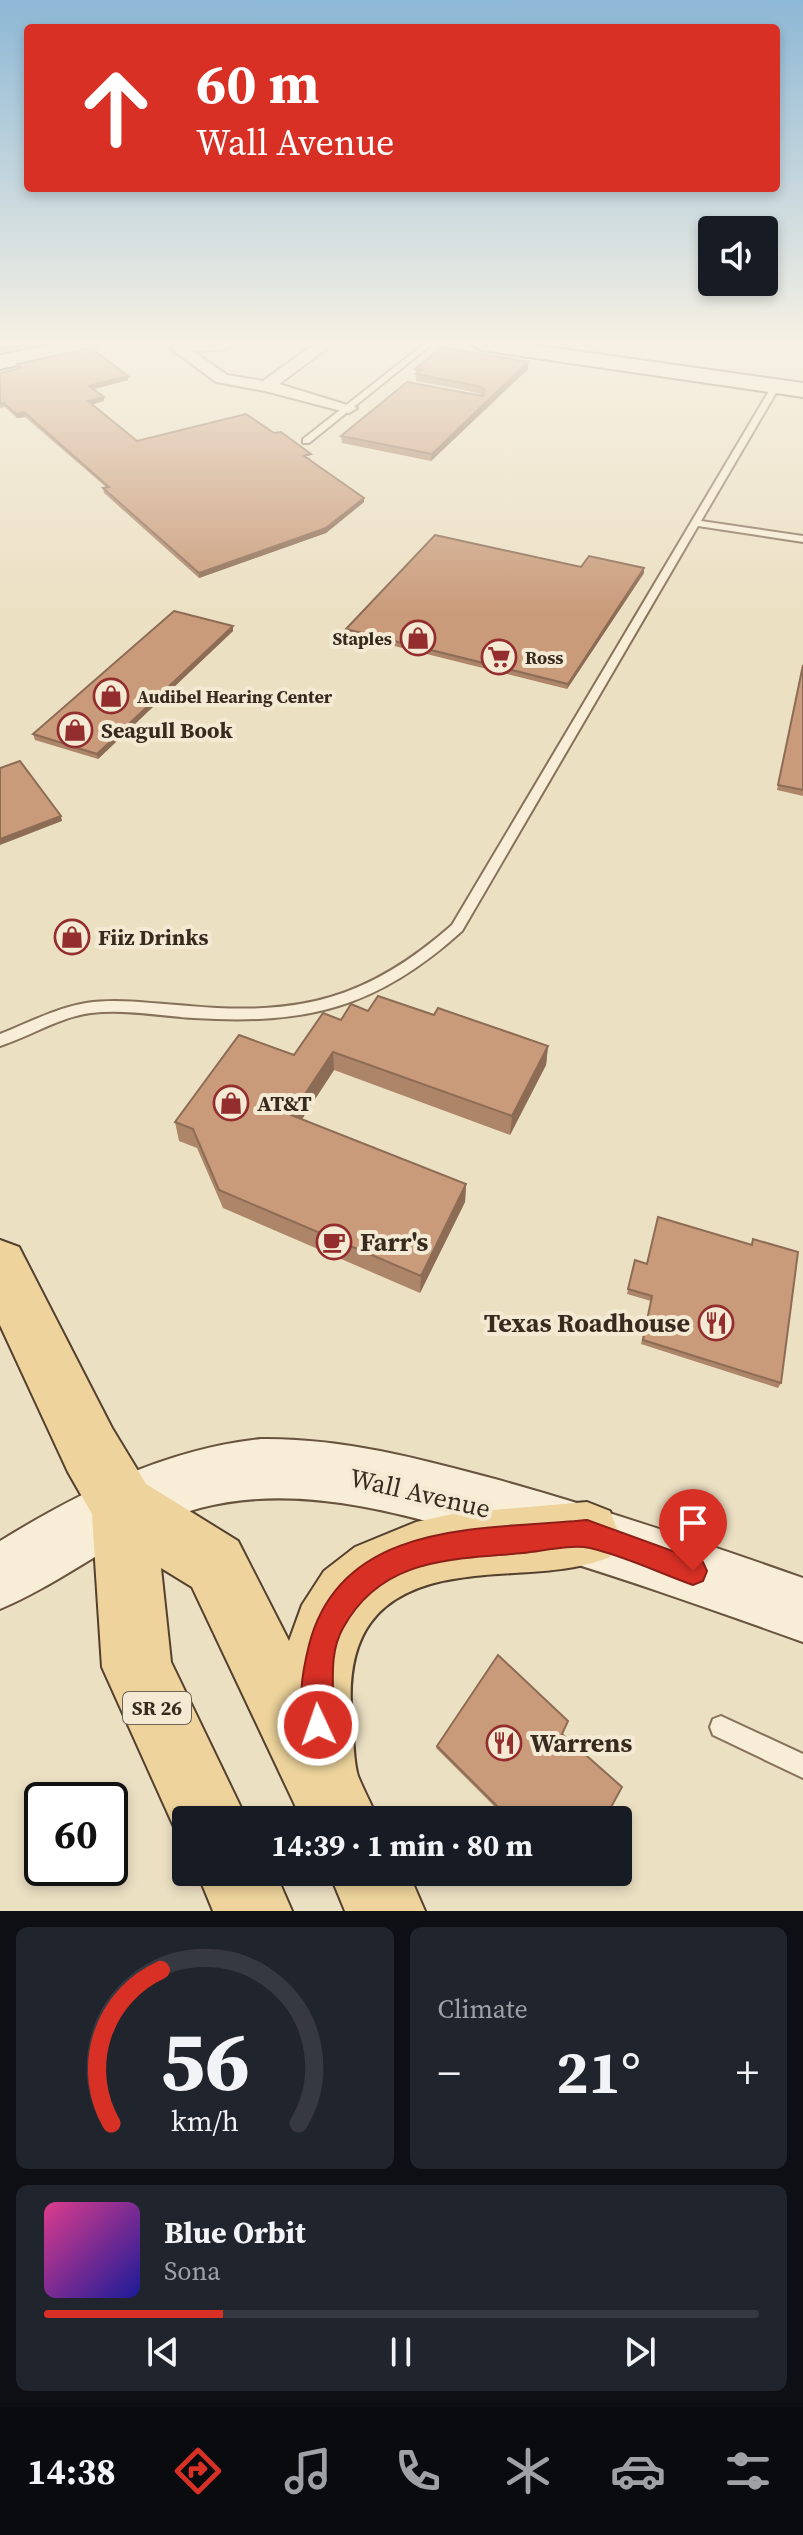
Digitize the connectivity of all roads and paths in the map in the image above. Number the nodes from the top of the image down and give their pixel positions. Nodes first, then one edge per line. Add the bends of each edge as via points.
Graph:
1 (316, 433) edge
2 (749, 433) edge
3 (306, 441) dead end
4 (697, 523) junction
5 (803, 539) edge
6 (0, 1040) edge
7 (11, 1298) edge
8 (106, 1478) junction
9 (587, 1534) junction
10 (0, 1577) edge
11 (803, 1610) edge
12 (721, 1727) dead end
13 (803, 1766) edge
14 (331, 1800) edge
15 (203, 1806) edge
16 (241, 1886) edge
17 (374, 1886) edge
18 (253, 1911) edge
19 (386, 1911) edge

1 - 3 lane
2 - 4 lane
4 - 5 lane
4 - 6 lane via 457,928 434,952 363,994 324,1007 274,1015 132,1007 75,1011
7 - 8 main road, SR 26
8 - 9 street, Wall Avenue via 188,1483 230,1472 283,1470 398,1483
8 - 10 street, Wall Avenue
8 - 14 main road via 215,1564
8 - 15 main road, SR 26 via 137,1667
9 - 11 street, Wall Avenue
9 - 14 main road via 443,1547 393,1561 356,1585 340,1603 320,1649 316,1676
12 - 13 lane
16 - 18 main road
17 - 19 main road

